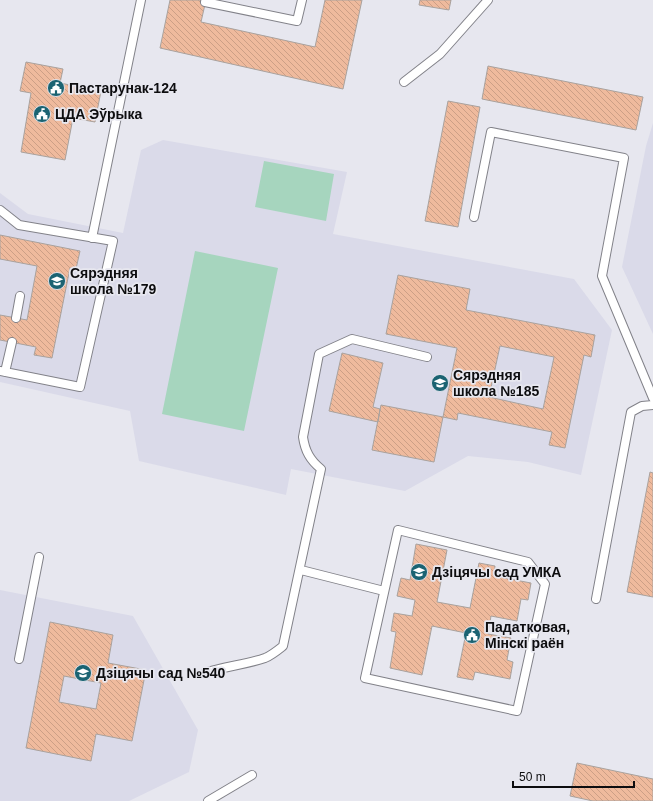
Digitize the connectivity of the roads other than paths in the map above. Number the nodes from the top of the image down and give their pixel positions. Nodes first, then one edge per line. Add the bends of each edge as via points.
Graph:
1 (141, 0) edge
2 (302, 0) edge
3 (488, 0) edge
4 (205, 2) dead end
5 (404, 82) dead end
6 (0, 210) edge
7 (474, 217) dead end
8 (92, 238) junction
9 (20, 296) dead end
10 (16, 318) dead end
11 (12, 342) dead end
12 (428, 357) dead end
13 (3, 372) edge
14 (653, 398) edge
15 (653, 405) edge
16 (39, 557) dead end
17 (301, 570) junction
18 (384, 590) junction
19 (596, 599) dead end
20 (19, 659) dead end
21 (205, 673) dead end
22 (252, 775) dead end
23 (208, 801) edge

1 - 8 lane
2 - 4 lane via 297,21
3 - 5 lane via 440,54
6 - 8 lane via 19,225
7 - 14 lane via 490,132 624,158 602,276
8 - 13 lane via 113,241 80,387
9 - 10 lane
11 - 13 lane
12 - 17 lane via 352,339 319,354 303,437 304,448 314,464 321,469
15 - 19 lane via 642,406 631,412
16 - 20 lane
17 - 18 lane
17 - 21 lane via 283,646 267,657
18 - 18 lane via 365,678 518,711 545,584 528,562 398,530
22 - 23 lane

